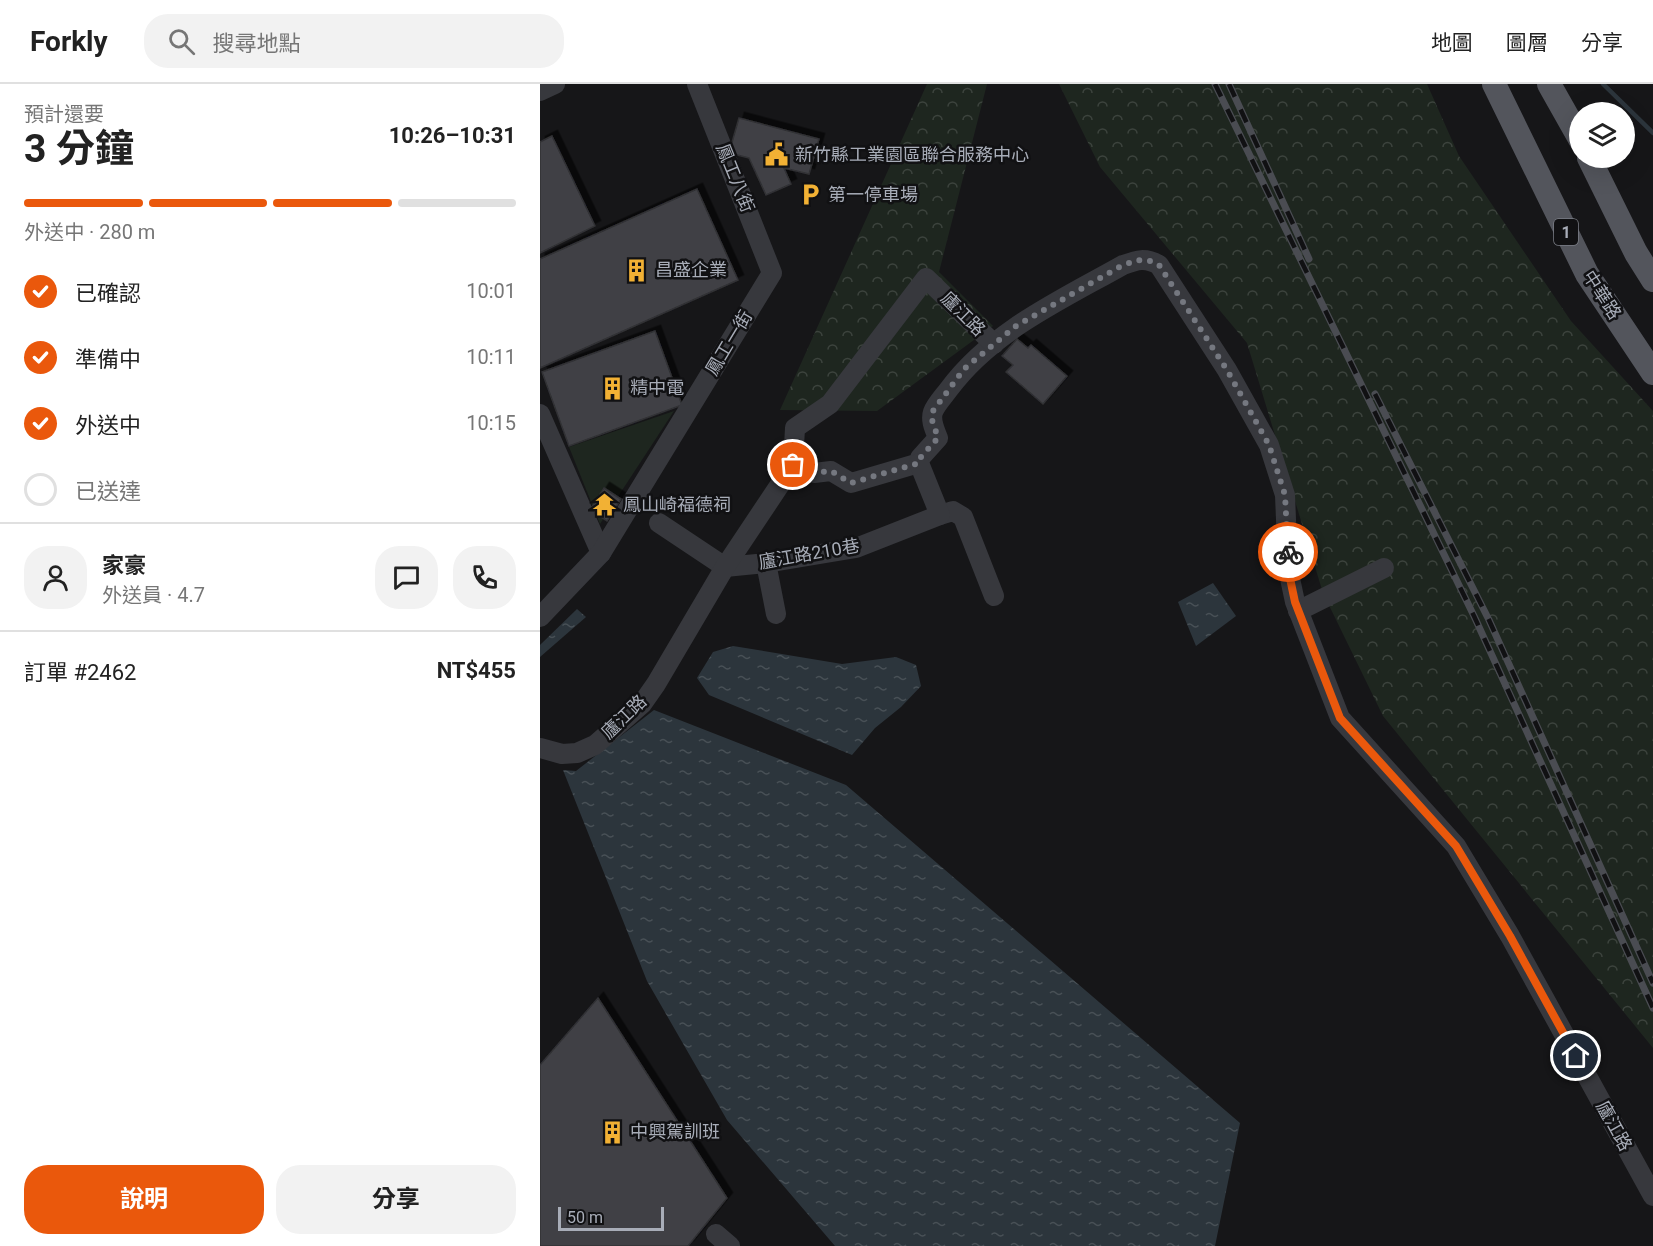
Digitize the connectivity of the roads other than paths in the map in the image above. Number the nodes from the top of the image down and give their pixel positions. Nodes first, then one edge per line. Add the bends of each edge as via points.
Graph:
1 (555, 84) edge
2 (697, 84) edge
3 (1494, 84) edge
4 (1549, 84) edge
5 (540, 91) edge
6 (1569, 119) edge
7 (1594, 168) edge
8 (772, 273) joint
9 (1653, 280) edge
10 (994, 344) junction
11 (1653, 373) edge
12 (540, 414) edge
13 (919, 463) junction
14 (793, 465) junction
15 (940, 515) junction
16 (659, 523) dead end
17 (601, 553) junction
18 (766, 563) junction
19 (726, 567) junction
20 (1384, 568) dead end
21 (994, 596) dead end
22 (1298, 611) junction
23 (776, 614) dead end
24 (540, 617) edge
25 (540, 748) edge
26 (1653, 1196) edge

1 - 5 street
2 - 8 street, 鳳工八街
3 - 11 main road, 中華路 / 1 via 1587,274
4 - 6 main road
7 - 9 main road
8 - 17 street, 鳳工一街
10 - 13 street via 964,369 933,411 938,438
10 - 14 street, 廬江路 via 926,278 830,404 795,428
10 - 22 street, 廬江路 via 1016,326 1123,265 1140,259 1159,265 1227,370 1269,445 1285,495 1288,569
12 - 17 street
13 - 14 street via 851,483 831,471 814,473
13 - 15 street
14 - 19 street, 廬江路
15 - 18 street, 廬江路210巷 via 856,548
15 - 21 street via 953,511 963,517
16 - 19 street
17 - 24 street, 鳳工一街
18 - 19 street, 廬江路210巷
18 - 23 street
19 - 25 street, 廬江路 via 642,704 595,745 577,753
20 - 22 street
22 - 26 street, 廬江路 via 1340,718 1456,846

